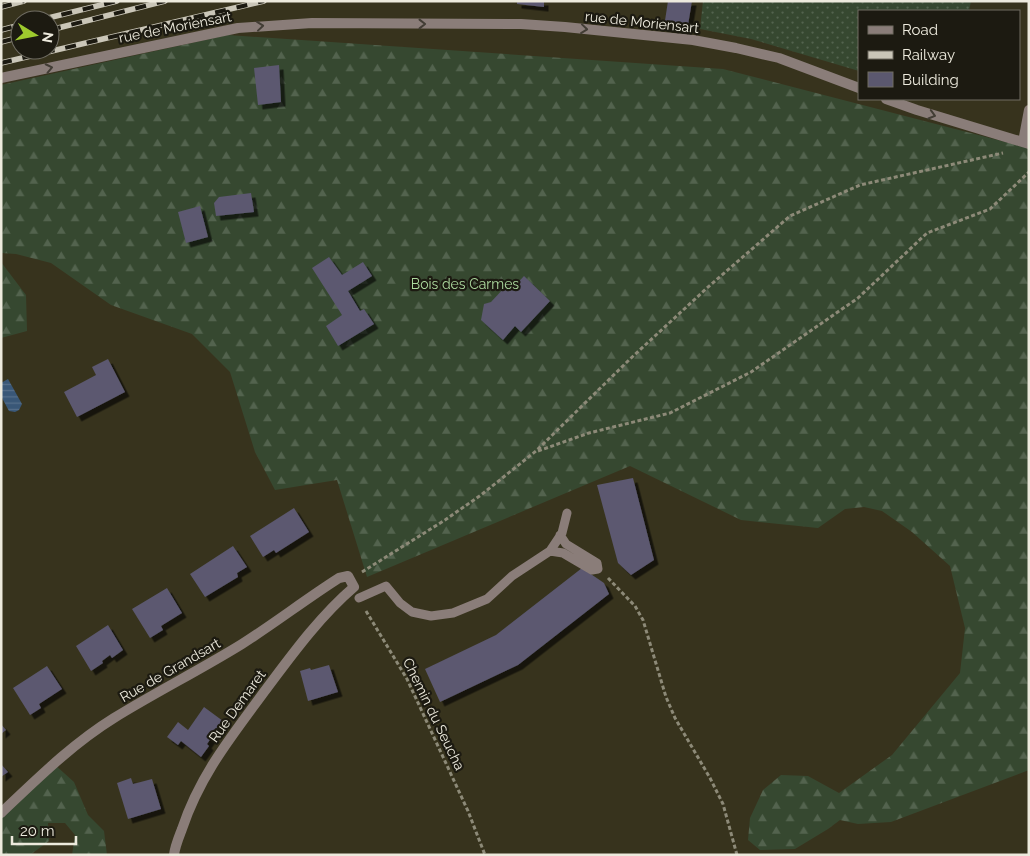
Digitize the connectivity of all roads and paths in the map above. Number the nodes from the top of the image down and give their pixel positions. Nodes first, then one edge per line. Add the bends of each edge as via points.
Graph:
1 (1, 78) edge
2 (858, 88) edge
3 (889, 100) edge
4 (1029, 110) edge
5 (1026, 143) edge
6 (1029, 172) edge
7 (536, 451) junction
8 (567, 513) dead end
9 (560, 535) junction
10 (550, 551) junction
11 (598, 569) junction
12 (350, 580) junction
13 (359, 598) joint
14 (1, 813) edge
15 (174, 855) edge
16 (485, 855) edge
17 (737, 855) edge

1 -> 2 street, rue de Moriensart via 248,27 312,23 522,24 673,38 736,48 780,58
3 -> 5 street
4 - 5 street
5 - 7 path via 1000,154 860,185 790,216 630,359
6 - 7 path via 990,209 927,233 858,298 752,372 670,413 589,433
7 - 12 path via 481,495
8 - 9 lane
9 - 10 lane
9 - 11 lane via 566,544 597,563
10 - 11 lane via 563,553 592,570
10 - 13 lane via 512,576 487,598 453,613 431,616 412,612 386,586
11 - 17 path via 634,606 643,620 666,697 723,804
12 - 14 street, Rue de Grandsart via 348,576 339,578 244,643 114,718 80,742
12 - 15 street, Rue Demaret via 354,586 296,651 216,758 192,802
13 - 16 path, Chemin du Seucha via 407,679

